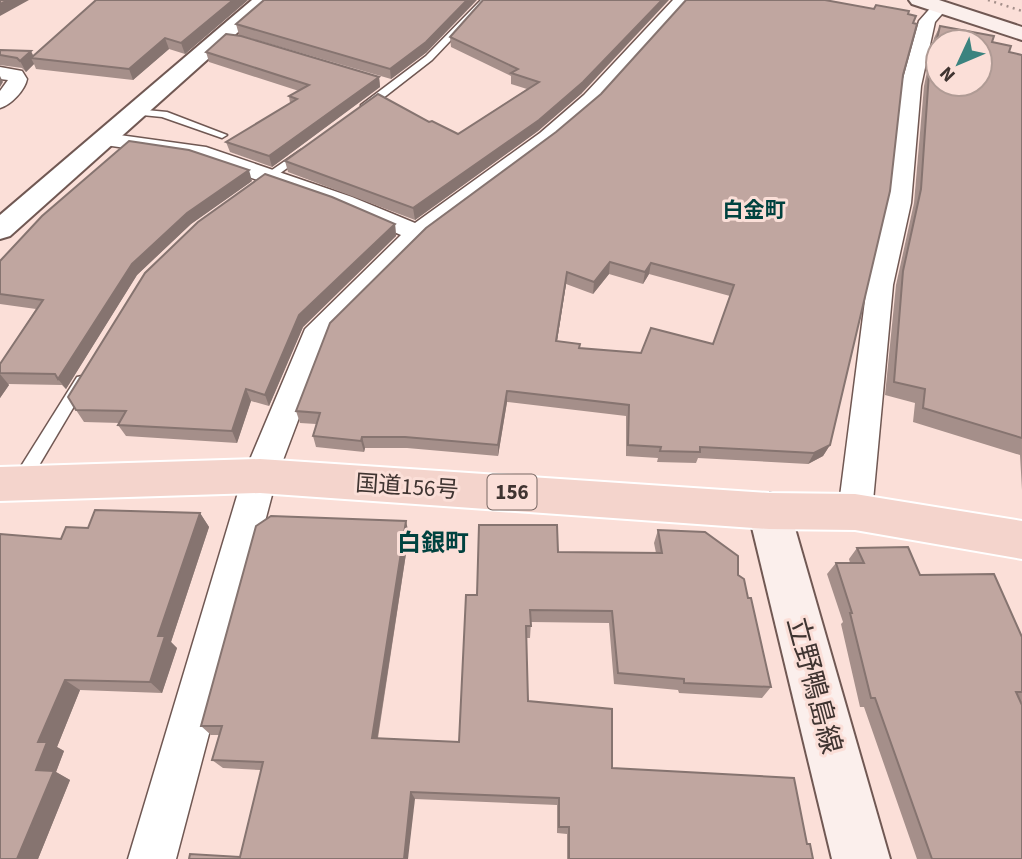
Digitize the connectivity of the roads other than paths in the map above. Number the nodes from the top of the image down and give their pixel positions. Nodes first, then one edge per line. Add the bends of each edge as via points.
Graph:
1 (264, 0) edge
2 (485, 0) edge
3 (682, 0) edge
4 (929, 4) edge
5 (1022, 34) edge
6 (0, 73) edge
7 (0, 102) edge
8 (136, 112) junction
9 (349, 119) edge
10 (222, 135) dead end
11 (105, 139) junction
12 (315, 143) edge
13 (269, 176) junction
14 (249, 191) edge
15 (0, 230) edge
16 (417, 233) junction
17 (88, 370) edge
18 (260, 476) junction
19 (9, 484) edge
20 (769, 510) junction
21 (855, 512) junction
22 (1022, 540) edge
23 (152, 859) edge
24 (860, 859) edge

1 - 8 street via 228,38
2 - 9 lane via 418,70 388,85
3 - 16 street via 591,99
4 - 5 main road
4 - 21 street via 911,86 900,203 880,285
6 - 7 street via 18,79
8 - 10 lane via 163,114
8 - 11 street
11 - 13 street via 198,152
11 - 15 street
12 - 13 lane
13 - 14 lane
13 - 16 street
16 - 18 street via 319,330
17 - 19 lane
18 - 19 highway, 国道156号 / 156
18 - 20 highway, 国道156号 / 156
18 - 23 street
20 - 21 highway, 国道156号 / 156
20 - 24 main road, 立野鴨島線
21 - 22 highway, 国道156号 / 156

